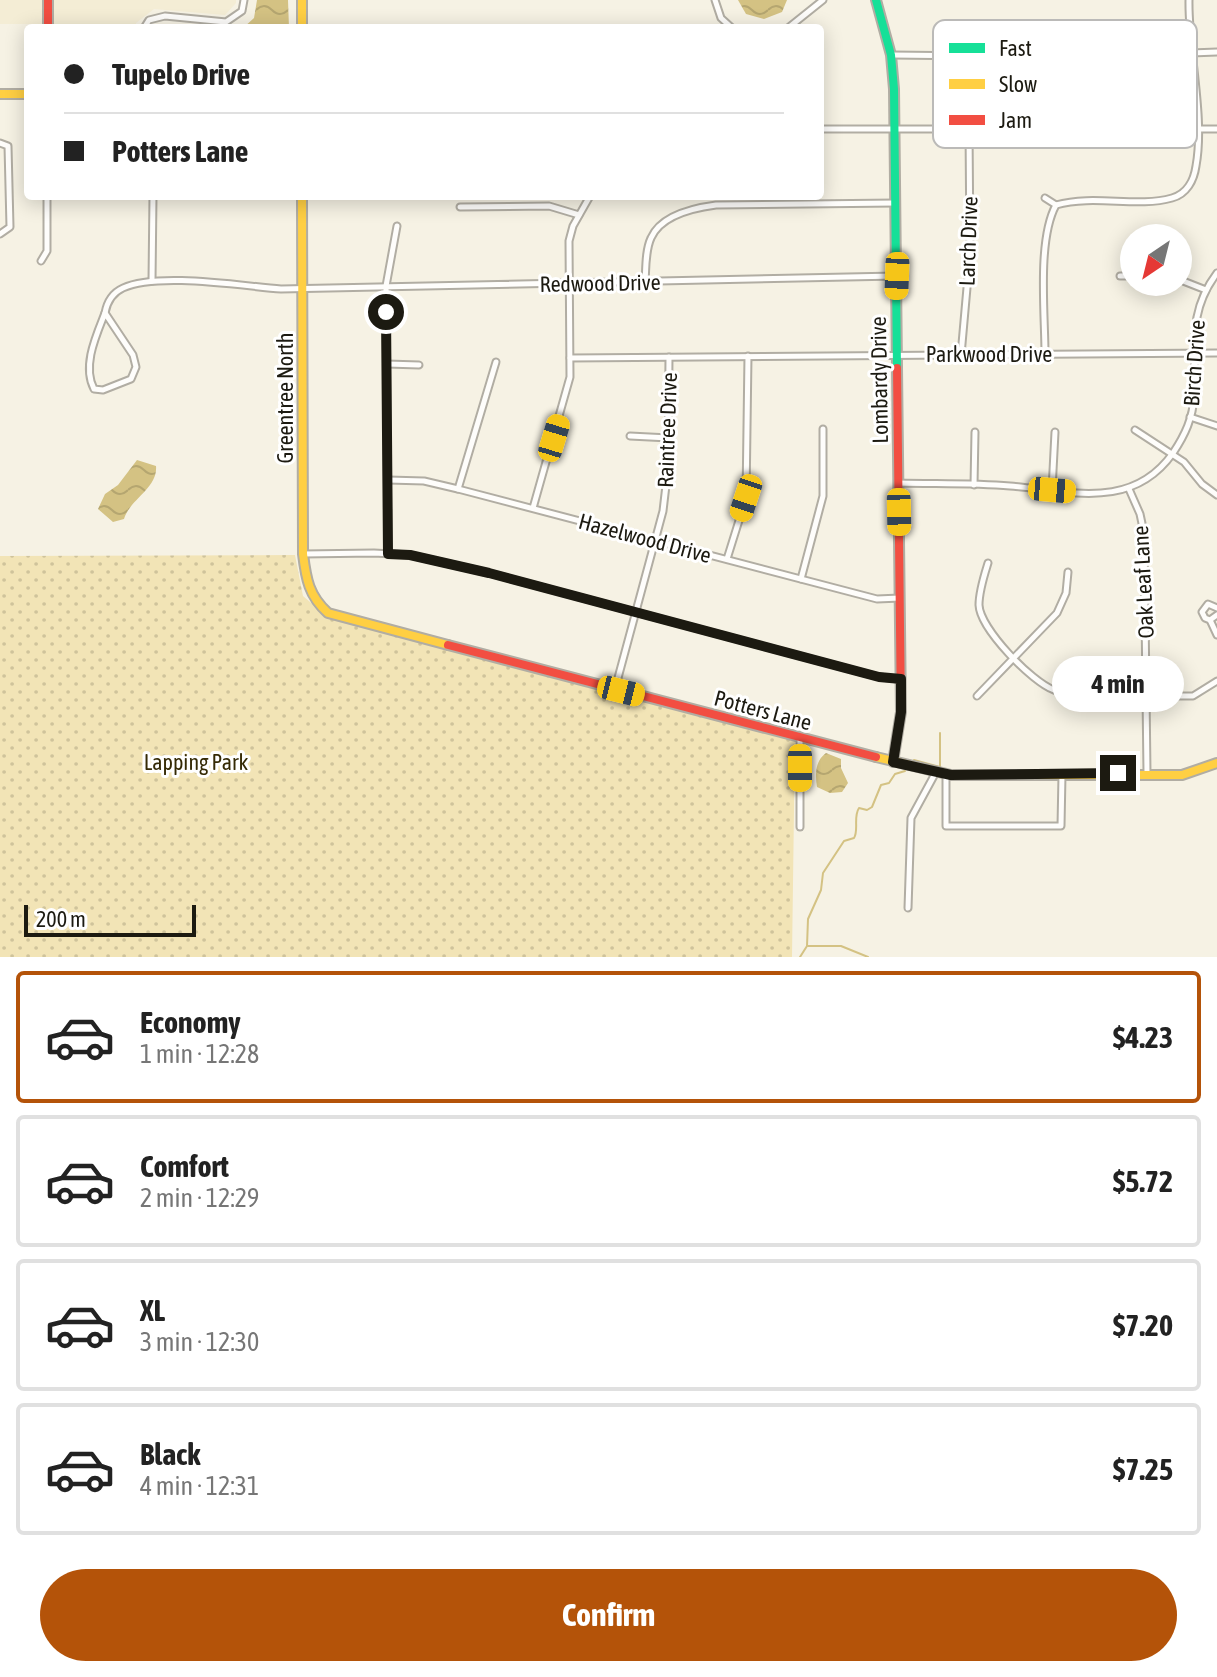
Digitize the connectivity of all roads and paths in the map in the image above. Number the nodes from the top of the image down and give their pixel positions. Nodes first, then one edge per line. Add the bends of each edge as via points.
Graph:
1 (48, 0) edge
2 (244, 0) edge
3 (302, 0) edge
4 (715, 0) edge
5 (823, 0) edge
6 (876, 0) edge
7 (1189, 0) edge
8 (1190, 20) edge
9 (48, 24) edge
10 (146, 24) edge
11 (302, 24) edge
12 (728, 24) edge
13 (793, 24) edge
14 (1217, 52) edge
15 (1197, 53) edge
16 (891, 55) junction
17 (933, 55) edge
18 (0, 94) edge
19 (24, 94) edge
20 (1197, 118) edge
21 (895, 128) junction
22 (933, 128) edge
23 (824, 129) edge
24 (1198, 129) junction
25 (1217, 129) edge
26 (0, 143) edge
27 (969, 148) edge
28 (1045, 198) dead end
29 (47, 200) edge
30 (153, 200) edge
31 (302, 200) edge
32 (588, 200) edge
33 (896, 203) junction
34 (1056, 205) junction
35 (460, 207) dead end
36 (579, 215) junction
37 (397, 226) dead end
38 (0, 234) edge
39 (41, 261) dead end
40 (1217, 273) edge
41 (897, 276) junction
42 (152, 281) junction
43 (645, 283) junction
44 (570, 284) junction
45 (1192, 284) edge
46 (386, 286) junction
47 (303, 289) junction
48 (1206, 290) junction
49 (105, 313) junction
50 (1196, 353) junction
51 (1217, 353) edge
52 (1045, 354) junction
53 (896, 355) junction
54 (961, 355) junction
55 (748, 356) junction
56 (669, 357) junction
57 (570, 358) junction
58 (496, 362) dead end
59 (387, 364) junction
60 (419, 365) dead end
61 (1190, 417) junction
62 (1217, 426) edge
63 (823, 429) dead end
64 (1135, 430) dead end
65 (975, 432) dead end
66 (1055, 432) dead end
67 (630, 436) dead end
68 (669, 438) junction
69 (1172, 454) junction
70 (388, 480) junction
71 (899, 483) junction
72 (974, 485) junction
73 (458, 489) junction
74 (1129, 489) junction
75 (1052, 490) junction
76 (1217, 495) edge
77 (533, 508) junction
78 (655, 540) junction
79 (303, 554) junction
80 (388, 554) junction
81 (727, 559) junction
82 (988, 563) dead end
83 (1068, 572) dead end
84 (801, 579) junction
85 (900, 598) junction
86 (312, 599) joint
87 (1217, 608) edge
88 (635, 614) junction
89 (1217, 615) edge
90 (1210, 620) junction
91 (1217, 635) edge
92 (1015, 657) junction
93 (901, 679) junction
94 (1217, 681) edge
95 (615, 689) junction
96 (1147, 694) junction
97 (977, 696) dead end
98 (800, 738) junction
99 (893, 762) junction
100 (1216, 766) edge
101 (936, 772) junction
102 (1147, 773) junction
103 (946, 774) junction
104 (1062, 774) junction
105 (800, 827) dead end
106 (908, 908) dead end

1 - 9 main road
2 - 10 street via 242,11 226,22 165,16
3 - 11 main road
4 - 12 street
5 - 13 street
6 - 16 main road, Lombardy Drive
7 - 8 street
14 - 15 street
16 - 17 street
16 - 21 main road, Lombardy Drive
18 - 19 main road
20 - 24 street
21 - 22 street
21 - 23 street
21 - 33 main road, Lombardy Drive
24 - 25 street
24 - 34 street via 1196,167 1189,187 1176,198
26 - 38 street via 8,146 10,227
27 - 54 street, Larch Drive via 970,254
28 - 34 street
29 - 39 street via 47,251
30 - 42 street
31 - 47 main road, Greentree North
32 - 36 street
33 - 41 main road, Lombardy Drive
33 - 43 street via 694,208 656,229 649,241
34 - 52 street via 1045,240
35 - 36 street via 549,206
36 - 44 street via 569,241
37 - 46 street
40 - 48 street, Birch Drive
41 - 43 street, Redwood Drive
41 - 53 main road, Lombardy Drive
42 - 47 street, Redwood Drive
42 - 49 street via 113,295
43 - 44 street, Redwood Drive
44 - 46 street, Redwood Drive
44 - 57 street
45 - 48 street
46 - 47 street, Redwood Drive
46 - 59 street
47 - 79 main road, Greentree North
48 - 50 street, Birch Drive via 1196,312
49 - 49 street via 92,346 89,379 94,389 103,390 131,379 136,367
50 - 51 street, Parkwood Drive
50 - 52 street, Parkwood Drive
50 - 61 street, Birch Drive
52 - 54 street, Parkwood Drive
53 - 54 street, Parkwood Drive
53 - 55 street, Parkwood Drive
53 - 71 main road, Lombardy Drive
55 - 56 street, Parkwood Drive
55 - 81 street via 746,498
56 - 57 street, Parkwood Drive
56 - 68 street, Raintree Drive
57 - 77 street via 561,414
58 - 73 street
59 - 60 street
59 - 70 street
61 - 62 street
61 - 69 street, Birch Drive
63 - 84 street via 823,496
64 - 69 street
65 - 72 street
66 - 75 street
67 - 68 street
68 - 78 street, Raintree Drive via 665,497
69 - 74 street, Birch Drive via 1147,481
69 - 76 street
70 - 73 street, Hazelwood Drive
70 - 80 street
71 - 72 street, Birch Drive
71 - 85 main road, Lombardy Drive
72 - 75 street, Birch Drive
73 - 77 street, Hazelwood Drive
74 - 75 street, Birch Drive via 1103,494
74 - 96 street, Oak Leaf Lane via 1144,533
77 - 78 street, Hazelwood Drive
78 - 81 street, Hazelwood Drive
78 - 88 street, Raintree Drive
79 - 80 street
79 - 86 main road, Greentree North
80 - 88 street via 489,573
81 - 84 street, Hazelwood Drive
82 - 92 street via 979,606 983,621
83 - 92 street via 1057,613
84 - 85 street, Hazelwood Drive via 877,599
85 - 93 main road, Lombardy Drive
86 - 95 main road, Potters Lane via 347,620
87 - 90 street via 1203,608 1203,616
88 - 93 street
88 - 95 street, Raintree Drive
89 - 90 street
90 - 91 street
92 - 96 street via 1034,679 1056,691
92 - 97 street
93 - 99 main road, Lombardy Drive
94 - 96 street via 1193,696
95 - 98 main road, Potters Lane
96 - 102 street, Oak Leaf Lane
98 - 99 main road, Potters Lane
98 - 105 street
99 - 101 main road, Potters Lane
100 - 102 main road, Potters Lane via 1182,775
101 - 103 main road, Potters Lane
101 - 106 street via 911,818
102 - 104 main road, Potters Lane
103 - 104 main road, Potters Lane
103 - 104 street via 946,826 998,827 1061,826

